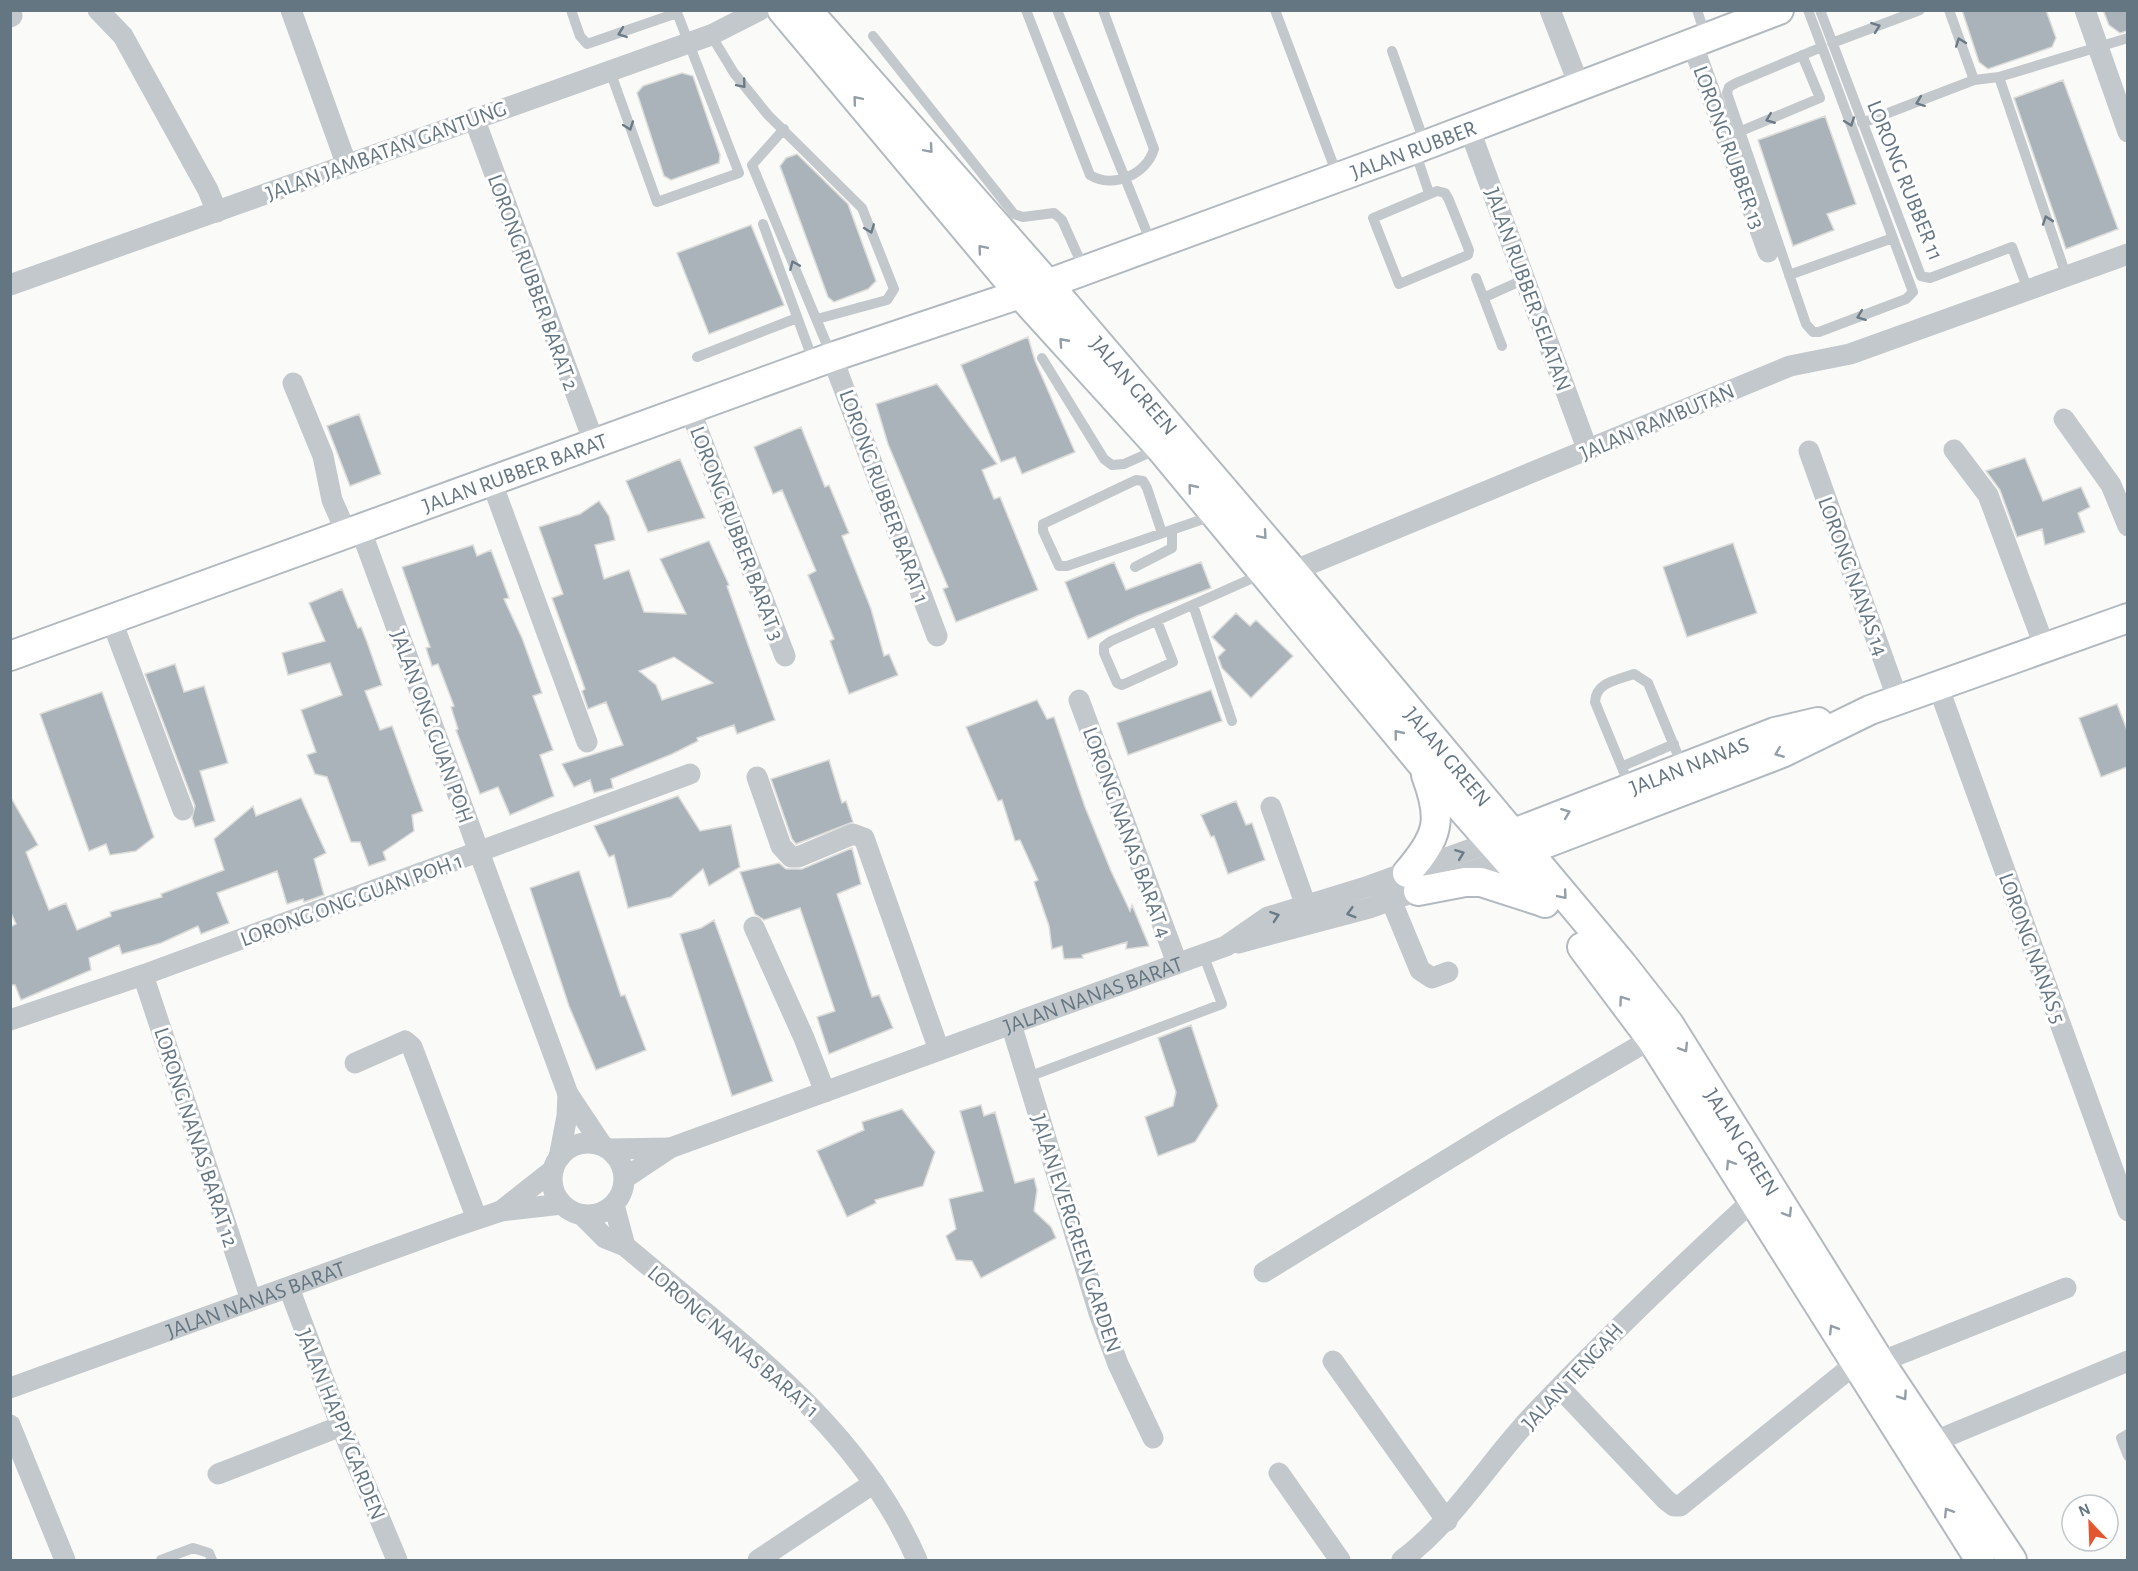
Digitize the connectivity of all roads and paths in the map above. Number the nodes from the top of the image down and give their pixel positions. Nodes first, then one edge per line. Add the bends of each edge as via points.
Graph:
1 (98, 10) edge
2 (291, 10) edge
3 (571, 10) edge
4 (760, 10) edge
5 (782, 10) edge
6 (807, 10) edge
7 (1026, 10) edge
8 (1057, 10) edge
9 (1103, 10) edge
10 (1275, 10) edge
11 (1550, 10) edge
12 (1697, 10) edge
13 (1779, 10) edge
14 (1808, 10) edge
15 (1820, 10) edge
16 (1920, 10) edge
17 (1949, 10) edge
18 (2085, 10) edge
19 (677, 12) edge
20 (711, 35) junction
21 (873, 36) dead end
22 (2127, 38) edge
23 (1699, 40) junction
24 (689, 43) junction
25 (1827, 45) junction
26 (2097, 48) junction
27 (1392, 51) dead end
28 (1802, 55) junction
29 (610, 71) junction
30 (1999, 77) junction
31 (1974, 80) junction
32 (1579, 85) junction
33 (1838, 90) junction
34 (1820, 98) junction
35 (474, 118) junction
36 (1862, 123) junction
37 (1469, 128) junction
38 (784, 129) junction
39 (1740, 131) junction
40 (2127, 132) edge
41 (1420, 147) junction
42 (346, 163) junction
43 (752, 165) junction
44 (739, 173) junction
45 (1125, 178) junction
46 (1338, 178) junction
47 (1429, 193) junction
48 (217, 212) junction
49 (763, 224) dead end
50 (1893, 238) junction
51 (1152, 245) junction
52 (1768, 252) dead end
53 (2127, 254) edge
54 (1085, 269) junction
55 (1790, 274) junction
56 (2066, 275) junction
57 (1476, 278) dead end
58 (1525, 279) junction
59 (1047, 283) junction
60 (10, 285) edge
61 (2028, 290) junction
62 (1020, 294) junction
63 (1485, 297) junction
64 (797, 318) junction
65 (817, 319) junction
66 (1502, 346) dead end
67 (697, 357) dead end
68 (1042, 358) dead end
69 (823, 360) junction
70 (293, 383) dead end
71 (690, 410) junction
72 (2064, 419) dead end
73 (595, 445) junction
74 (1160, 448) junction
75 (1954, 450) dead end
76 (1588, 451) junction
77 (1809, 451) dead end
78 (492, 483) junction
79 (1215, 515) junction
80 (2127, 526) edge
81 (354, 531) junction
82 (1167, 532) junction
83 (1135, 567) dead end
84 (1279, 572) junction
85 (1193, 605) junction
86 (2127, 618) edge
87 (111, 619) junction
88 (1157, 621) junction
89 (937, 636) dead end
90 (2044, 648) junction
91 (10, 656) edge
92 (785, 656) dead end
93 (1938, 686) junction
94 (1079, 700) dead end
95 (1898, 700) junction
96 (1870, 710) junction
97 (1232, 721) dead end
98 (587, 742) dead end
99 (1678, 756) junction
100 (1421, 763) junction
101 (690, 774) dead end
102 (757, 777) dead end
103 (1627, 777) junction
104 (1271, 807) dead end
105 (183, 810) dead end
106 (1509, 846) junction
107 (480, 852) junction
108 (1412, 882) junction
109 (1391, 900) junction
110 (1545, 903) junction
111 (1306, 906) junction
112 (754, 927) dead end
113 (1226, 946) junction
114 (1203, 954) junction
115 (1177, 963) junction
116 (1448, 972) dead end
117 (143, 975) junction
118 (10, 1020) edge
119 (1011, 1024) junction
120 (1651, 1039) junction
121 (939, 1050) junction
122 (355, 1063) dead end
123 (1028, 1077) junction
124 (825, 1092) junction
125 (568, 1094) junction
126 (606, 1147) junction
127 (670, 1148) junction
128 (556, 1164) junction
129 (625, 1178) junction
130 (1752, 1200) junction
131 (561, 1204) junction
132 (614, 1205) junction
133 (501, 1211) junction
134 (2127, 1211) edge
135 (582, 1215) junction
136 (477, 1220) junction
137 (625, 1246) junction
138 (1264, 1272) dead end
139 (289, 1288) junction
140 (2066, 1288) dead end
141 (251, 1300) junction
142 (1333, 1361) dead end
143 (2127, 1361) edge
144 (1868, 1363) junction
145 (10, 1388) edge
146 (1560, 1388) junction
147 (10, 1425) edge
148 (341, 1426) junction
149 (2127, 1434) edge
150 (1154, 1438) dead end
151 (1933, 1442) junction
152 (2127, 1456) edge
153 (1279, 1473) dead end
154 (218, 1474) dead end
155 (874, 1483) junction
156 (1447, 1521) junction
157 (64, 1560) edge
158 (161, 1560) edge
159 (212, 1560) edge
160 (397, 1560) edge
161 (758, 1560) edge
162 (917, 1560) edge
163 (1340, 1560) edge
164 (1402, 1560) edge
165 (1980, 1560) edge
166 (2012, 1560) edge

1 - 48 street via 123,36
2 - 42 street
19 -> 3 lane via 587,44
4 - 20 street, JALAN JAMBATAN GANTUNG
62 -> 5 main road, JALAN GREEN
6 -> 59 main road, JALAN GREEN
7 - 45 lane via 1090,175 1107,182
8 - 45 lane
9 - 45 lane via 1154,149 1141,169
10 - 46 lane
11 - 32 street
12 - 23 lane
13 - 23 main road, JALAN RUBBER
14 - 25 lane
15 - 25 lane, LORONG RUBBER 11
25 -> 16 lane
31 -> 17 lane
18 - 26 street
19 - 24 lane
20 - 24 street, JALAN JAMBATAN GANTUNG
20 -> 38 lane via 734,73
21 - 54 lane via 1014,214 1023,217 1054,213 1062,220
22 - 26 lane
23 - 32 main road, JALAN RUBBER
23 - 52 street, LORONG RUBBER 13
24 - 29 street, JALAN JAMBATAN GANTUNG
24 - 44 lane
25 - 28 lane
25 - 33 lane
25 - 36 lane, LORONG RUBBER 11
26 - 30 lane
26 - 40 street
27 - 41 lane
28 - 34 lane
28 - 39 lane via 1729,87 1727,93
29 - 35 street, JALAN JAMBATAN GANTUNG
29 -> 44 lane via 657,202
30 - 31 lane
56 -> 30 lane
31 -> 36 lane
32 - 37 main road, JALAN RUBBER
33 - 34 lane
33 -> 50 lane
34 -> 39 lane
35 - 42 street, JALAN JAMBATAN GANTUNG
35 - 73 street, LORONG RUBBER BARAT 2
36 - 61 lane, LORONG RUBBER 11 via 1921,276 1930,278 2012,247
37 - 41 main road, JALAN RUBBER
37 - 58 street, JALAN RUBBER SELATAN
38 - 43 lane
38 -> 65 lane via 862,208 894,289 887,300
39 - 55 lane
41 - 46 main road, JALAN RUBBER
41 - 47 lane
42 - 48 street, JALAN JAMBATAN GANTUNG
43 - 44 lane
65 -> 43 lane
45 - 51 lane
46 - 51 main road, JALAN RUBBER
47 - 47 lane via 1445,193 1469,249 1468,255 1400,284 1373,218
48 - 60 street, JALAN JAMBATAN GANTUNG
49 - 64 lane
50 - 55 lane
50 -> 55 lane via 1913,292 1906,299 1819,332 1813,332 1806,324
51 - 54 main road, JALAN RUBBER
53 - 56 street, JALAN RAMBUTAN
54 - 59 main road, JALAN RUBBER
56 - 61 street, JALAN RAMBUTAN
57 - 63 lane
58 - 63 lane
58 - 76 street, JALAN RUBBER SELATAN
59 - 62 main road, JALAN RUBBER
59 -> 84 main road, JALAN GREEN
61 - 76 street, JALAN RAMBUTAN via 1850,354 1790,366
62 - 69 main road, JALAN RUBBER BARAT
74 -> 62 main road, JALAN GREEN
63 - 66 lane
64 - 67 lane
64 - 69 lane
65 - 69 lane
68 - 74 lane via 1104,459 1112,465 1124,464
69 - 71 main road, JALAN RUBBER BARAT
69 - 89 street, LORONG RUBBER BARAT 1
70 - 81 street, JALAN ONG GUAN POH via 323,456 332,500
71 - 73 main road, JALAN RUBBER BARAT
71 - 92 street, LORONG RUBBER BARAT 3
72 - 80 street via 2111,485
73 - 78 main road, JALAN RUBBER BARAT
79 -> 74 main road, JALAN GREEN
75 - 90 street via 1988,495
76 - 84 street, JALAN RAMBUTAN
77 - 95 street, LORONG NANAS 14
78 - 81 main road, JALAN RUBBER BARAT
78 - 98 street
79 - 82 lane
79 - 84 main road, JALAN GREEN
81 - 87 main road, JALAN RUBBER BARAT
81 - 107 street, JALAN ONG GUAN POH
82 - 82 lane via 1059,566 1043,524 1136,480 1143,481
82 - 83 lane via 1172,548
84 - 85 lane
100 -> 84 main road, JALAN GREEN
84 - 106 main road, JALAN GREEN
85 - 88 lane
85 - 97 lane
86 - 90 main road, JALAN NANAS
87 - 91 main road, JALAN RUBBER BARAT
87 - 105 street
88 - 88 lane via 1104,646 1117,682 1122,685 1173,662
90 - 93 main road, JALAN NANAS
93 - 95 main road, JALAN NANAS
93 - 134 street, LORONG NANAS 5
94 - 115 street, LORONG NANAS BARAT 4
95 - 96 main road, JALAN NANAS
96 - 99 main road, JALAN NANAS
96 -> 106 main road, JALAN NANAS via 1782,753
99 - 103 main road, JALAN NANAS
99 - 103 lane via 1648,683 1634,674 1600,686 1595,702
100 - 106 main road, JALAN GREEN
100 - 108 main road via 1437,804 1436,828
101 - 107 street, LORONG ONG GUAN POH 1
102 - 121 street via 781,846 790,857 853,834 864,838
106 -> 103 main road, JALAN NANAS
104 - 111 street
106 - 108 street
106 - 110 main road, JALAN GREEN
106 -> 144 main road, JALAN GREEN via 1622,964 1669,1024
107 - 117 street, LORONG ONG GUAN POH 1
107 - 125 street, JALAN ONG GUAN POH
108 - 109 street
108 - 110 main road via 1481,882
108 - 111 street, JALAN NANAS BARAT
109 -> 113 street
109 - 116 street via 1420,970 1432,978
120 -> 110 main road, JALAN GREEN via 1604,973
113 -> 111 street, JALAN NANAS BARAT via 1268,917
112 - 124 street
113 - 114 street, JALAN NANAS BARAT
114 - 115 street, JALAN NANAS BARAT
114 - 123 lane via 1222,1004
115 - 119 street, JALAN NANAS BARAT
117 - 118 street, LORONG ONG GUAN POH 1
117 - 141 street, LORONG NANAS BARAT 12
119 - 121 street, JALAN NANAS BARAT
119 - 123 street, JALAN EVERGREEN GARDEN
130 -> 120 main road, JALAN GREEN
120 - 138 street
121 - 124 street, JALAN NANAS BARAT
122 - 136 street via 405,1041 412,1047
123 - 150 street, JALAN EVERGREEN GARDEN via 1099,1313
124 - 127 street, JALAN NANAS BARAT
125 - 126 street, JALAN ONG GUAN POH
125 - 128 street, JALAN ONG GUAN POH
126 - 127 street, JALAN NANAS BARAT
126 - 128 street via 581,1144 569,1149
126 - 129 street via 622,1166
127 - 129 street, JALAN NANAS BARAT
128 - 131 street via 553,1188
128 - 133 street, JALAN NANAS BARAT
129 - 132 street
144 -> 130 main road, JALAN GREEN
130 - 146 street, JALAN TENGAH via 1647,1298
131 - 133 street, JALAN NANAS BARAT
131 - 135 street
132 - 135 street via 605,1212
132 - 137 street
133 - 136 street, JALAN NANAS BARAT
135 - 137 street, LORONG NANAS BARAT 1 via 605,1238
136 - 139 street, JALAN NANAS BARAT
137 - 155 street, LORONG NANAS BARAT 1 via 802,1396 857,1457
139 - 141 street, JALAN NANAS BARAT
139 - 148 street, JALAN HAPPY GARDEN
140 - 144 street
141 - 145 street, JALAN NANAS BARAT
142 - 156 street
143 - 151 street
144 - 146 street via 1680,1506 1666,1500
144 -> 151 main road, JALAN GREEN
165 -> 144 main road, JALAN GREEN
146 - 156 street, JALAN TENGAH via 1531,1417
147 - 157 street
148 - 154 street
148 - 160 street, JALAN HAPPY GARDEN
149 - 152 lane via 2121,1438
151 - 166 main road, JALAN GREEN
153 - 163 street
155 - 161 street
155 - 162 street, LORONG NANAS BARAT 1 via 906,1534
156 - 164 street, JALAN TENGAH
158 - 159 lane via 193,1548 209,1553

